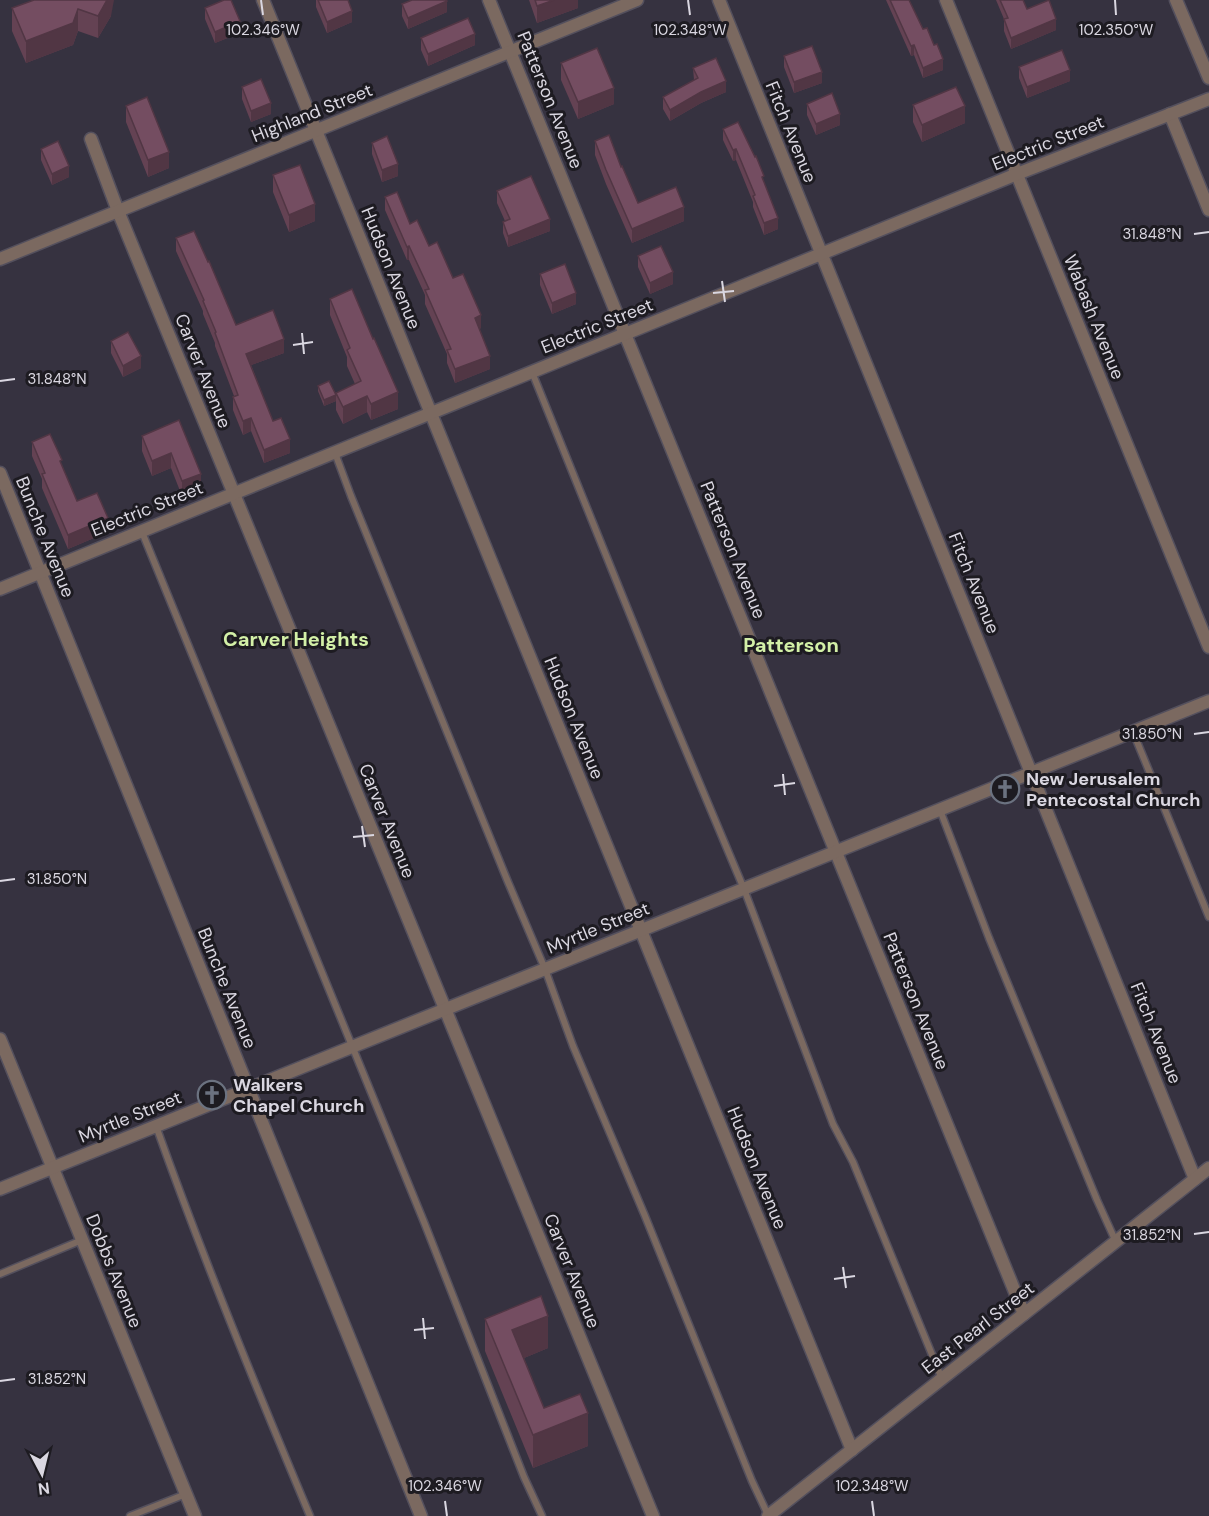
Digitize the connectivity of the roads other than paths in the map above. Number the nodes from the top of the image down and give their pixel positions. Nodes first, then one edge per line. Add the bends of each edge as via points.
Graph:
1 (263, 0) edge
2 (489, 0) edge
3 (637, 0) edge
4 (719, 0) edge
5 (946, 0) edge
6 (1176, 0) edge
7 (510, 51) junction
8 (1209, 78) edge
9 (1209, 99) edge
10 (1170, 114) junction
11 (316, 130) junction
12 (91, 138) dead end
13 (1017, 174) junction
14 (1209, 210) edge
15 (118, 211) junction
16 (821, 254) junction
17 (0, 259) edge
18 (625, 334) junction
19 (532, 372) junction
20 (431, 413) junction
21 (335, 452) junction
22 (0, 473) edge
23 (234, 494) junction
24 (141, 531) junction
25 (40, 573) junction
26 (0, 589) edge
27 (1209, 647) edge
28 (1209, 701) edge
29 (1132, 732) junction
30 (1031, 773) junction
31 (940, 810) junction
32 (836, 852) junction
33 (744, 889) junction
34 (1209, 917) edge
35 (641, 930) junction
36 (545, 969) junction
37 (445, 1010) junction
38 (0, 1039) edge
39 (352, 1047) junction
40 (249, 1089) junction
41 (156, 1126) junction
42 (52, 1168) junction
43 (1209, 1168) edge
44 (1195, 1179) junction
45 (0, 1189) edge
46 (82, 1240) junction
47 (1116, 1242) junction
48 (0, 1274) edge
49 (1024, 1314) junction
50 (942, 1379) junction
51 (852, 1450) junction
52 (186, 1494) junction
53 (147, 1513) edge
54 (130, 1516) edge
55 (195, 1516) edge
56 (310, 1516) edge
57 (421, 1516) edge
58 (542, 1516) edge
59 (653, 1516) edge
60 (768, 1516) edge

1 - 11 street, Hudson Avenue
2 - 7 street, Patterson Avenue
3 - 7 street, Highland Street
4 - 16 street, Fitch Avenue
5 - 13 street, Wabash Avenue
6 - 8 street
7 - 11 street, Highland Street
7 - 18 street, Patterson Avenue
9 - 10 street, Electric Street
10 - 13 street, Electric Street
10 - 14 street
11 - 15 street, Highland Street
11 - 20 street, Hudson Avenue
12 - 15 street, Carver Avenue
13 - 16 street, Electric Street
13 - 27 street, Wabash Avenue
15 - 17 street, Highland Street
15 - 23 street, Carver Avenue
16 - 18 street, Electric Street
16 - 30 street, Fitch Avenue
18 - 19 street, Electric Street
18 - 32 street, Patterson Avenue
19 - 20 street, Electric Street
19 - 33 lane
20 - 21 street, Electric Street
20 - 35 street, Hudson Avenue
21 - 23 street, Electric Street
21 - 36 lane
22 - 25 street, Bunche Avenue
23 - 24 street, Electric Street
23 - 37 street, Carver Avenue
24 - 25 street, Electric Street
24 - 39 lane
25 - 26 street, Electric Street
25 - 40 street, Bunche Avenue
28 - 29 street, Myrtle Street
29 - 30 street, Myrtle Street
29 - 34 lane
30 - 31 street, Myrtle Street
30 - 44 street, Fitch Avenue
31 - 32 street, Myrtle Street
31 - 47 lane
32 - 33 street, Myrtle Street
32 - 49 street, Patterson Avenue
33 - 35 street, Myrtle Street
33 - 50 lane via 833,1124 853,1162
35 - 36 street, Myrtle Street
35 - 51 street, Hudson Avenue
36 - 37 street, Myrtle Street
36 - 60 lane via 573,1046
37 - 39 street, Myrtle Street
37 - 59 street, Carver Avenue
38 - 42 street, Dobbs Avenue
39 - 40 street, Myrtle Street
39 - 58 lane
40 - 41 street, Myrtle Street
40 - 57 street, Bunche Avenue
41 - 42 street, Myrtle Street
41 - 56 lane via 188,1216
42 - 45 street, Myrtle Street
42 - 46 street, Dobbs Avenue
43 - 44 street, East Pearl Street
44 - 47 street, East Pearl Street
46 - 48 lane
46 - 52 street, Dobbs Avenue
47 - 49 street, East Pearl Street
49 - 50 street, East Pearl Street
50 - 51 street, East Pearl Street
51 - 60 street, East Pearl Street
52 - 53 lane
52 - 55 street, Dobbs Avenue
53 - 54 lane

